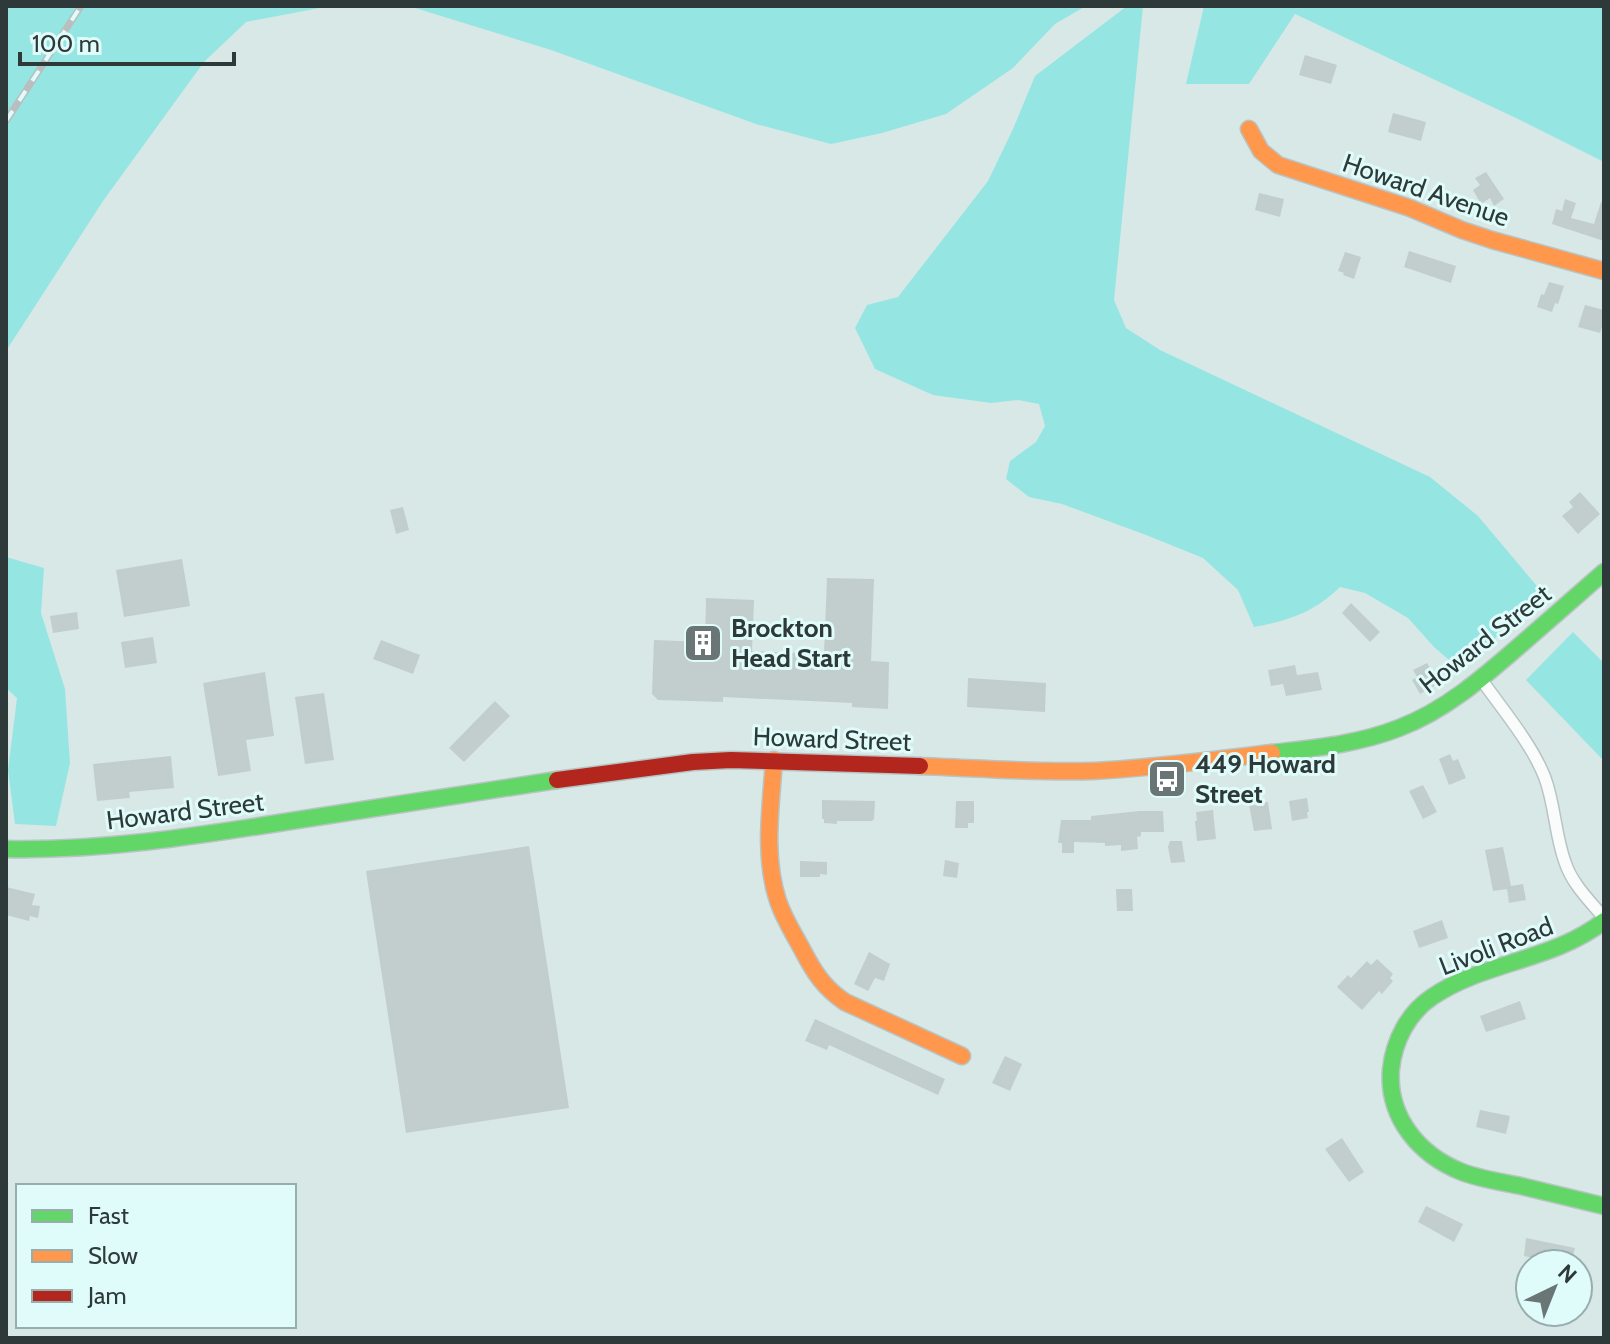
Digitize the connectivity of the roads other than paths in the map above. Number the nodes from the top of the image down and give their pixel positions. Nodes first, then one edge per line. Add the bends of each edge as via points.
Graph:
1 (1249, 129) dead end
2 (1604, 271) edge
3 (1604, 572) edge
4 (1481, 679) junction
5 (774, 760) junction
6 (6, 849) edge
7 (1604, 919) edge
8 (962, 1056) dead end
9 (1604, 1206) edge

1 - 2 main road, Howard Avenue via 1261,151 1278,165 1492,240
3 - 4 main road, Howard Street
4 - 5 main road, Howard Street via 1400,728 1327,746 1246,757 1121,770 1044,771
4 - 7 street via 1544,775 1565,865
5 - 6 main road, Howard Street via 693,762 574,777 197,836 90,848
5 - 8 main road via 772,880 778,903 817,978 845,1002
7 - 9 main road, Livoli Road via 1569,944 1458,983 1431,998 1403,1028 1390,1077 1398,1116 1409,1135 1444,1165

